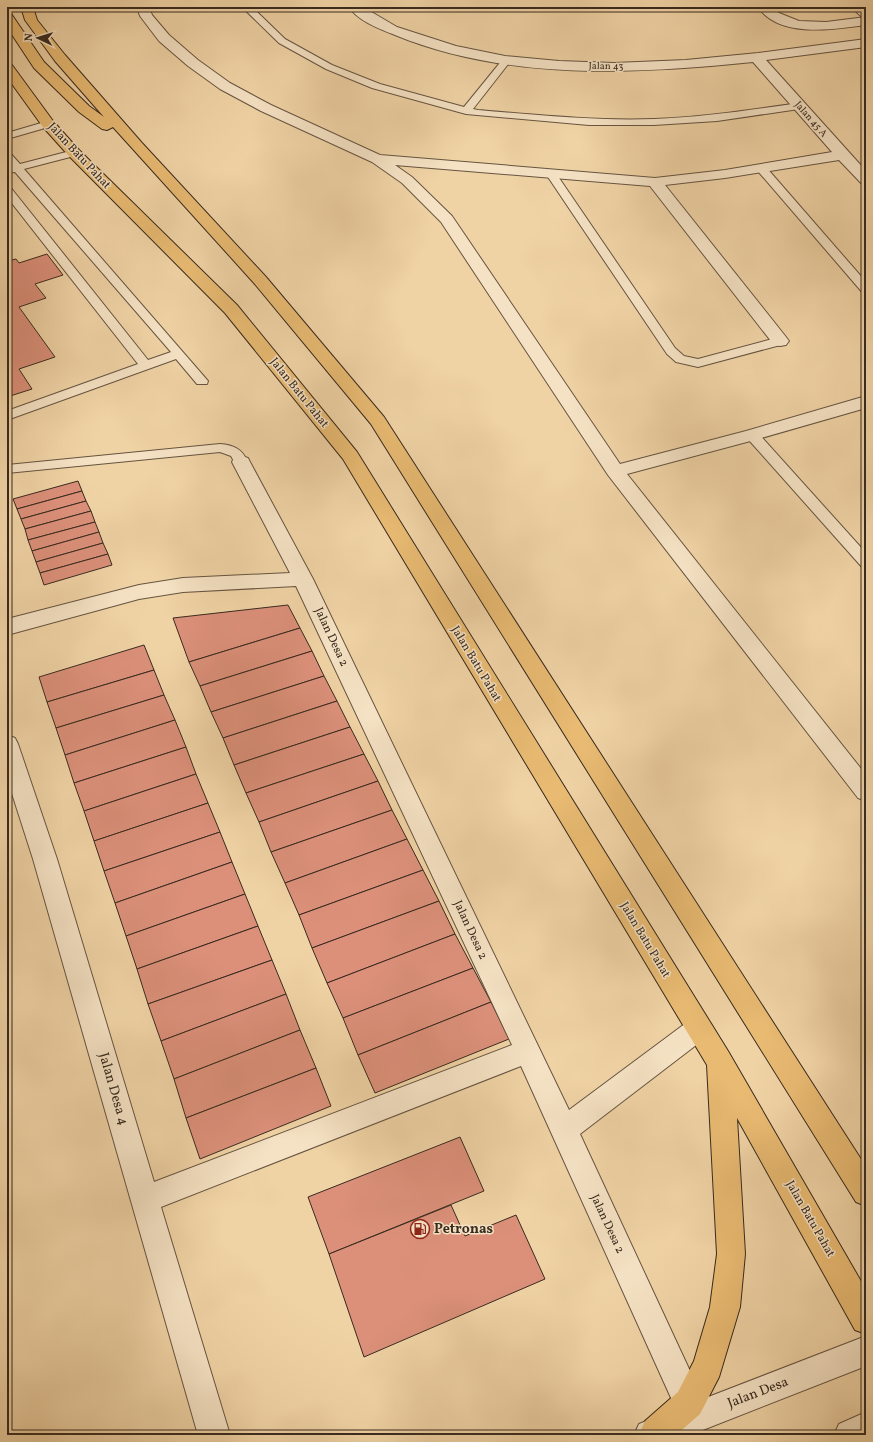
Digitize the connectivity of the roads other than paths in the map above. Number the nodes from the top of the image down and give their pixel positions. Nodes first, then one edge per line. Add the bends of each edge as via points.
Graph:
1 (27, 7) edge
2 (143, 7) edge
3 (247, 7) edge
4 (355, 7) edge
5 (764, 7) edge
6 (856, 7) edge
7 (866, 16) edge
8 (7, 18) edge
9 (866, 21) edge
10 (866, 42) edge
11 (757, 58) junction
12 (506, 61) junction
13 (7, 68) edge
14 (799, 106) junction
15 (466, 110) junction
16 (48, 124) junction
17 (7, 136) edge
18 (136, 146) junction
19 (74, 153) junction
20 (842, 155) junction
21 (7, 156) edge
22 (377, 159) junction
23 (760, 168) junction
24 (12, 169) edge
25 (551, 174) junction
26 (866, 180) edge
27 (654, 182) junction
28 (7, 190) edge
29 (866, 289) edge
30 (780, 341) joint
31 (178, 354) junction
32 (146, 366) junction
33 (202, 381) dead end
34 (866, 402) edge
35 (7, 416) edge
36 (752, 435) junction
37 (241, 462) joint
38 (7, 468) edge
39 (615, 471) junction
40 (866, 562) edge
41 (303, 579) junction
42 (7, 627) edge
43 (7, 744) edge
44 (866, 792) edge
45 (699, 1028) junction
46 (528, 1051) junction
47 (719, 1060) junction
48 (564, 1130) junction
49 (866, 1192) edge
50 (145, 1199) junction
51 (866, 1319) edge
52 (866, 1351) edge
53 (689, 1403) junction
54 (866, 1428) edge
55 (653, 1434) edge
56 (214, 1435) edge
57 (850, 1435) edge

1 - 18 highway via 31,20 60,58
2 - 22 street via 146,16 164,38 193,63 226,86 266,108
3 - 15 lane via 282,41 329,67 376,86 450,108
4 - 12 street, Jalan 43 via 363,14 415,38 450,50
5 - 9 street via 772,15 796,24 824,26
6 - 7 lane
8 - 18 highway via 39,65 84,109
10 - 11 street, Jalan 43
11 - 12 street, Jalan 43 via 647,67
11 - 14 street, Jalan 45 A
12 - 15 lane
13 - 16 highway, Jalan Batu Pahat
14 - 15 lane via 716,118 654,122 589,122 525,118
14 - 20 street, Jalan 45 A
16 - 17 lane
16 - 19 highway, Jalan Batu Pahat
18 - 49 highway via 260,280 378,421
19 - 24 lane
19 - 45 highway, Jalan Batu Pahat via 231,309 350,456
20 - 23 street
20 - 26 street, Jalan 45 A
21 - 24 lane
22 - 25 street
22 - 39 street via 408,180 447,219
23 - 27 street
23 - 29 lane
24 - 31 lane
25 - 27 street
25 - 30 lane via 671,351 680,359 698,362
27 - 30 street
28 - 32 lane
31 - 32 lane
31 - 33 lane
32 - 35 lane
34 - 36 street
36 - 39 street
36 - 40 lane
37 - 38 lane via 239,455 234,451 220,448
37 - 41 street, Jalan Desa 2
39 - 44 street
41 - 42 street via 183,585 139,592
41 - 46 street, Jalan Desa 2
43 - 50 street, Jalan Desa 4 via 46,859
45 - 47 highway, Jalan Batu Pahat
45 - 48 street
46 - 48 street, Jalan Desa 2
46 - 50 street
47 - 51 highway, Jalan Batu Pahat
47 - 53 highway via 731,1254 725,1307 708,1366
48 - 53 street, Jalan Desa 2
50 - 56 street, Jalan Desa 4
52 - 55 street, Jalan Desa
53 - 55 highway
54 - 57 street

